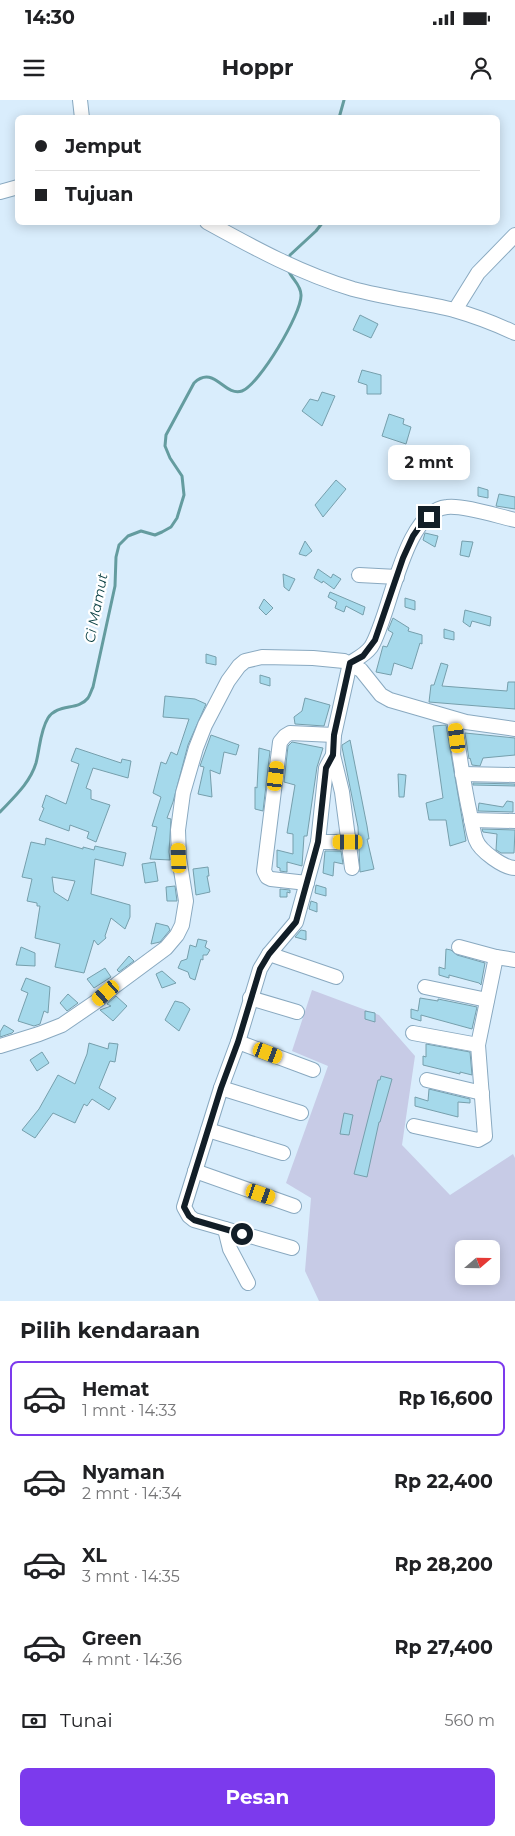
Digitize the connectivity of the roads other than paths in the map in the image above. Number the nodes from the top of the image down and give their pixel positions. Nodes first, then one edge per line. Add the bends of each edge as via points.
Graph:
1 (80, 100) edge
2 (82, 115) edge
3 (15, 188) edge
4 (0, 192) edge
5 (213, 225) edge
6 (515, 235) edge
7 (455, 310) junction
8 (515, 334) edge
9 (515, 520) edge
10 (359, 575) dead end
11 (397, 578) junction
12 (350, 663) junction
13 (454, 719) junction
14 (515, 729) edge
15 (334, 735) junction
16 (333, 755) junction
17 (462, 774) junction
18 (515, 775) edge
19 (471, 820) junction
20 (515, 821) edge
21 (318, 842) junction
22 (348, 842) junction
23 (352, 868) dead end
24 (515, 868) edge
25 (307, 883) junction
26 (459, 947) dead end
27 (269, 954) junction
28 (496, 957) junction
29 (515, 960) edge
30 (336, 977) dead end
31 (425, 987) dead end
32 (250, 998) junction
33 (487, 1000) junction
34 (297, 1012) dead end
35 (413, 1033) dead end
36 (238, 1042) junction
37 (478, 1045) junction
38 (0, 1046) edge
39 (313, 1070) dead end
40 (427, 1080) dead end
41 (221, 1088) junction
42 (482, 1093) junction
43 (301, 1113) dead end
44 (414, 1126) dead end
45 (208, 1130) junction
46 (283, 1153) dead end
47 (195, 1171) junction
48 (294, 1206) dead end
49 (225, 1229) junction
50 (292, 1248) dead end
51 (248, 1283) dead end

1 - 2 street
3 - 4 street
5 - 7 street via 319,278 403,301
6 - 7 street via 478,273
7 - 8 street
9 - 11 street via 462,508 437,510 413,536
10 - 11 street
11 - 12 street via 375,640 363,656
12 - 13 street via 365,674 388,700
12 - 15 street
12 - 38 street via 271,657 245,661 239,666 205,725 183,793 178,830 186,901 177,936 166,948 62,1025
13 - 14 street
13 - 17 street
15 - 16 street
15 - 25 street via 290,733 280,742 264,871 271,879
16 - 21 street via 326,768
16 - 22 street via 342,792
17 - 18 street
17 - 19 street
19 - 20 street
19 - 24 street via 479,846 505,867
21 - 22 street
21 - 25 street
22 - 23 street
25 - 27 street via 296,922
26 - 28 street
27 - 30 street
27 - 32 street
28 - 29 street
28 - 33 street
31 - 33 street
32 - 34 street
32 - 36 street
33 - 37 street
35 - 37 street
36 - 39 street
36 - 41 street
37 - 42 street
40 - 42 street
41 - 43 street
41 - 45 street
42 - 44 street via 486,1132 481,1139
45 - 46 street
45 - 47 street
47 - 48 street
47 - 49 street via 185,1211 194,1220
49 - 50 street
49 - 51 street via 230,1250

